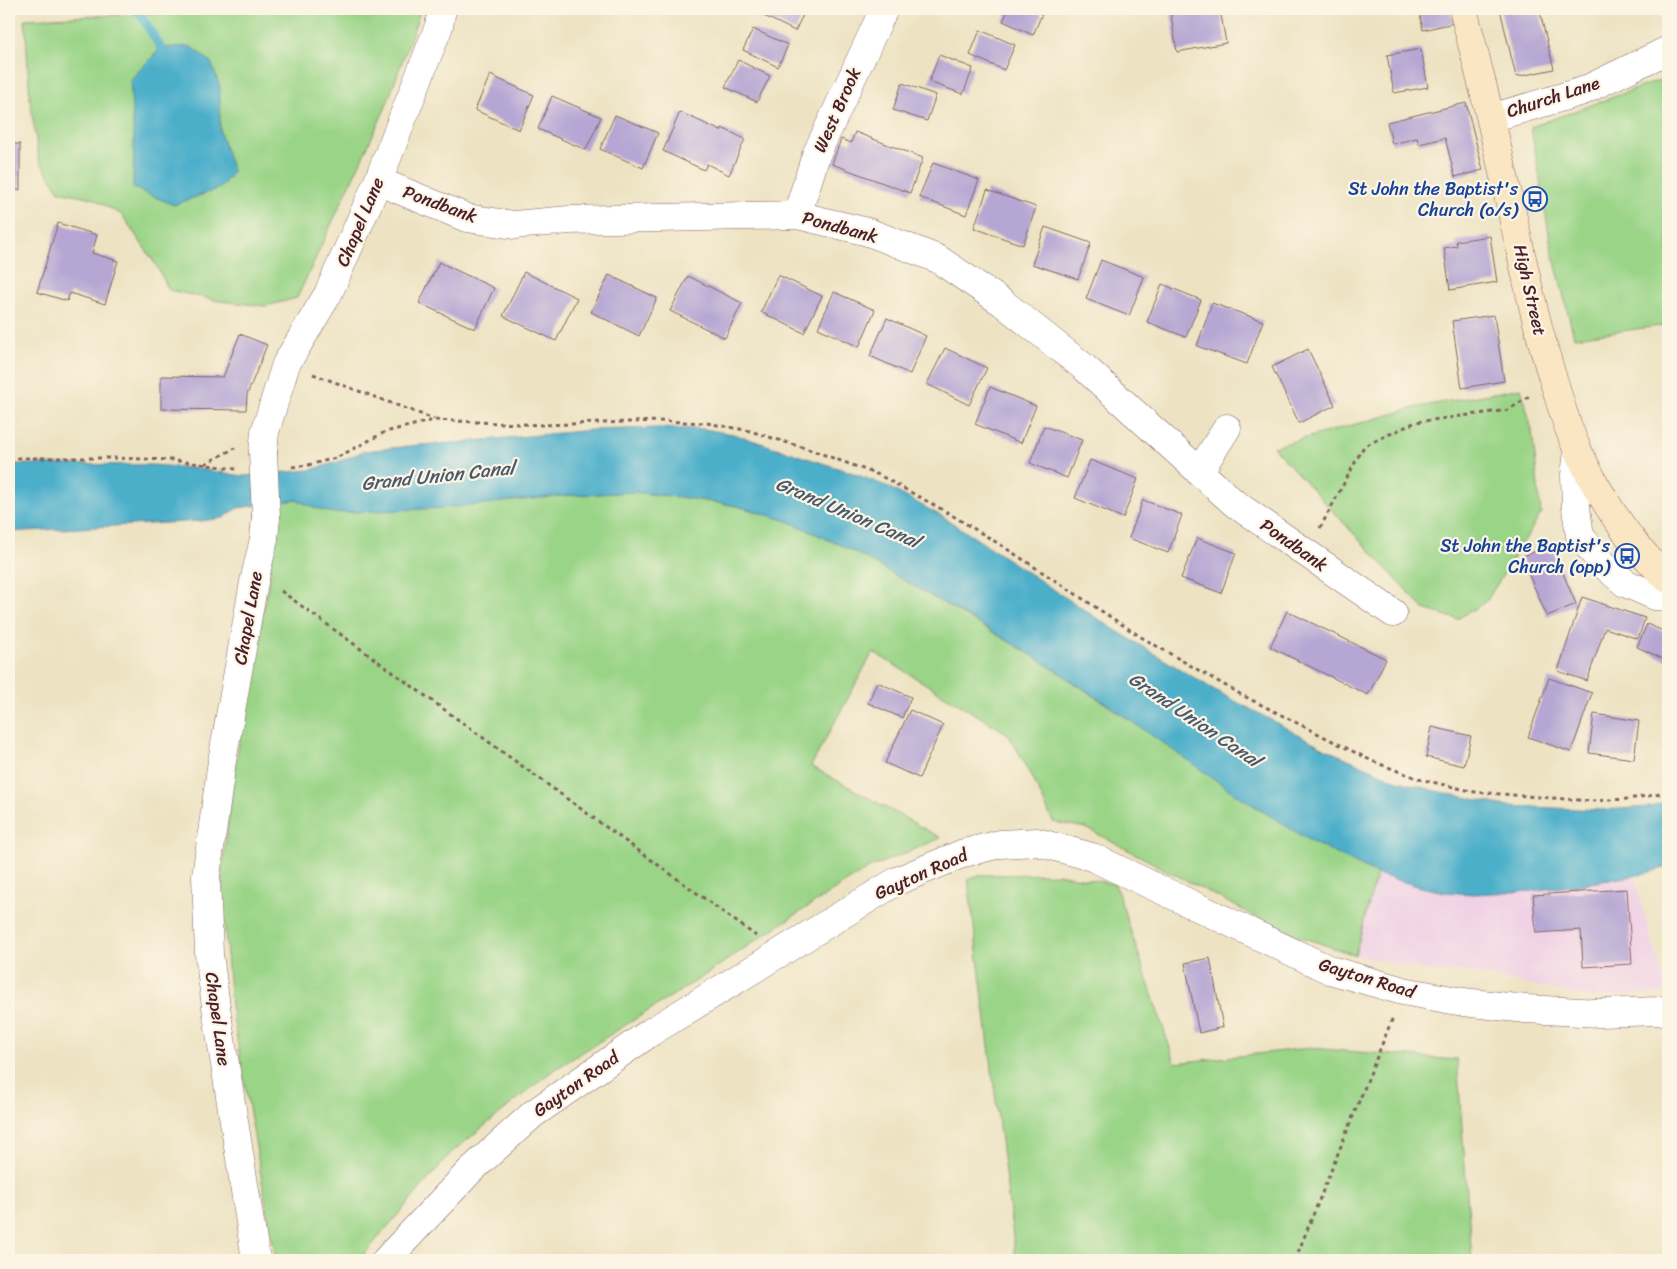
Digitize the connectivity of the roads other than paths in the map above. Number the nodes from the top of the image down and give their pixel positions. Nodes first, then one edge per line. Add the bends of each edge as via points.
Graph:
1 (442, 9) edge
2 (884, 9) edge
3 (1463, 9) edge
4 (1668, 50) edge
5 (1491, 118) junction
6 (378, 181) junction
7 (798, 215) junction
8 (1227, 428) dead end
9 (1578, 452) junction
10 (1200, 472) junction
11 (1668, 578) edge
12 (1668, 598) edge
13 (1393, 613) dead end
14 (1668, 1009) edge
15 (256, 1260) edge
16 (386, 1260) edge

1 - 6 street, Chapel Lane via 439,26
2 - 7 street, West Brook via 816,155
3 - 5 street, High Street
4 - 5 street, Church Lane via 1583,90
5 - 9 street, High Street via 1533,308
6 - 7 street, Pondbank via 467,218 514,225 569,220
6 - 15 street, Chapel Lane, bridge via 328,294 286,364 264,432 264,539 222,761 206,876 209,954
7 - 10 street, Pondbank via 868,232 938,259 1003,303 1078,362
8 - 10 street
9 - 11 street, High Street via 1630,537
9 - 12 street, High Street via 1575,475 1580,536 1625,584
10 - 13 street, Pondbank via 1234,503
14 - 16 street, Gayton Road via 1599,1013 1526,1009 1403,991 1330,970 1092,857 1037,842 1000,844 964,852 897,881 650,1032 533,1114 469,1172

